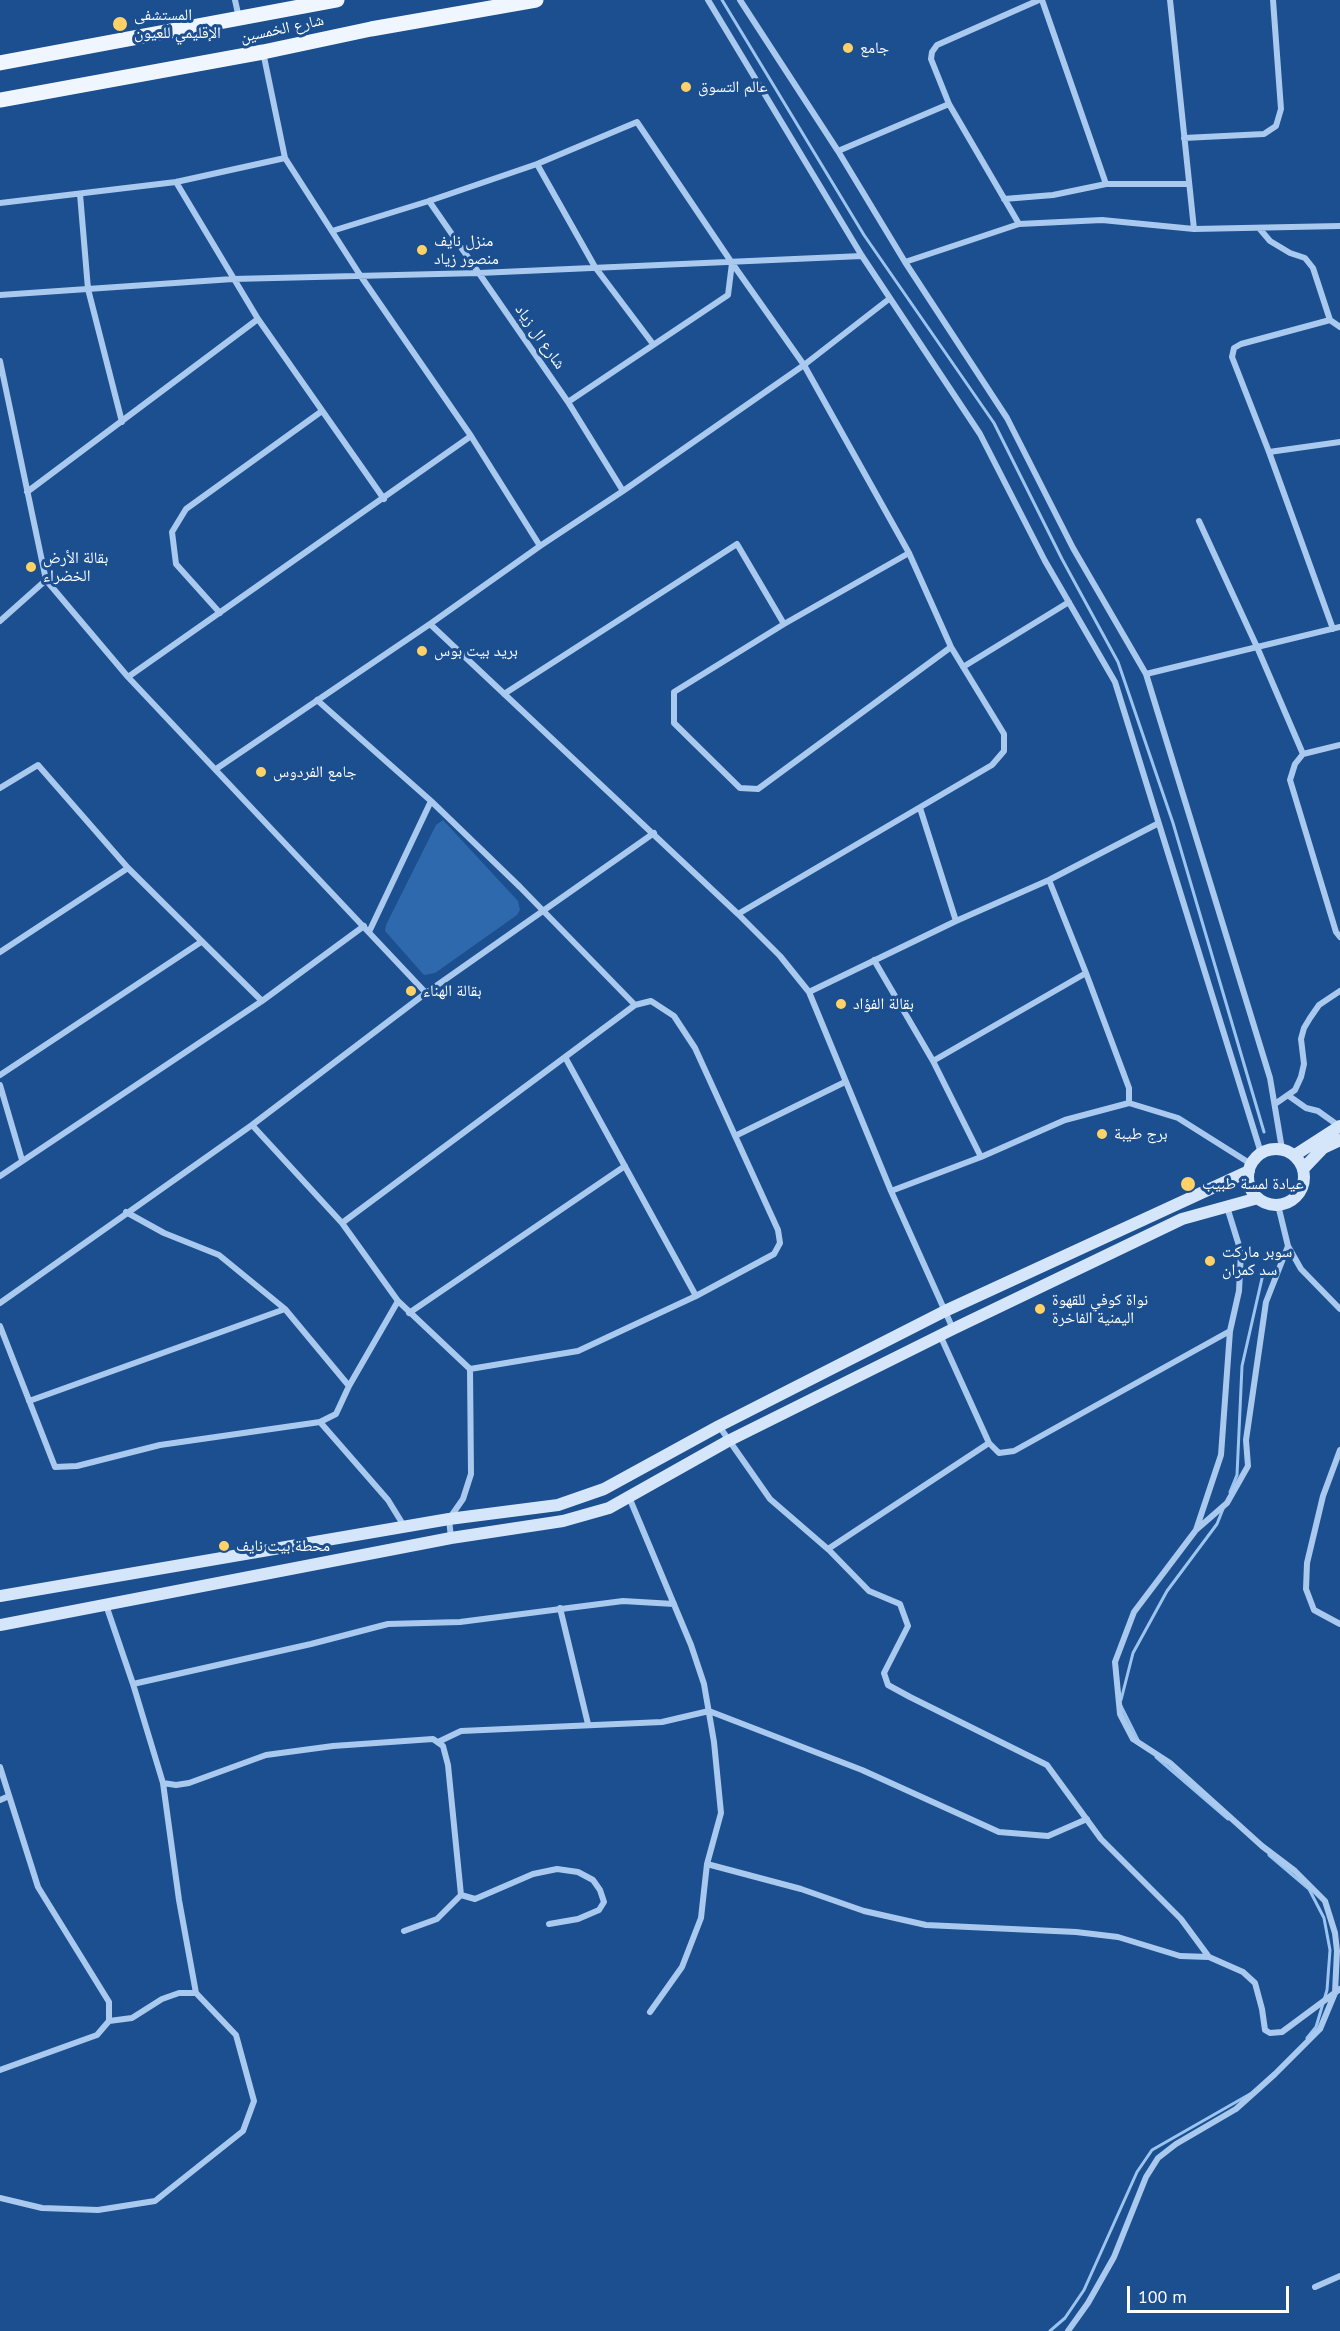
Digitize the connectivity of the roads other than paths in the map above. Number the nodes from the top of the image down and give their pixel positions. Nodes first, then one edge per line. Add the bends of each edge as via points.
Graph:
1 (235, 0) edge
2 (337, 0) edge
3 (536, 0) edge
4 (708, 0) edge
5 (740, 0) edge
6 (1041, 0) edge
7 (1170, 0) edge
8 (1273, 0) edge
9 (508, 2) edge
10 (240, 19) junction
11 (264, 52) junction
12 (0, 63) edge
13 (0, 100) edge
14 (949, 105) junction
15 (1184, 138) junction
16 (838, 151) junction
17 (285, 158) junction
18 (537, 164) junction
19 (176, 182) junction
20 (1106, 184) junction
21 (1189, 184) junction
22 (80, 194) junction
23 (1004, 199) junction
24 (429, 201) junction
25 (0, 204) edge
26 (1019, 224) junction
27 (1340, 226) edge
28 (1258, 228) junction
29 (1194, 229) junction
30 (332, 231) junction
31 (862, 256) junction
32 (905, 262) junction
33 (732, 263) junction
34 (595, 267) junction
35 (479, 273) junction
36 (360, 275) junction
37 (233, 279) junction
38 (88, 289) junction
39 (0, 296) edge
40 (889, 299) junction
41 (258, 319) junction
42 (1330, 320) junction
43 (1340, 327) edge
44 (653, 344) junction
45 (0, 362) edge
46 (804, 365) junction
47 (568, 402) junction
48 (322, 411) junction
49 (122, 422) junction
50 (471, 436) junction
51 (1340, 442) edge
52 (1269, 452) junction
53 (623, 491) junction
54 (27, 492) junction
55 (384, 499) junction
56 (1199, 521) dead end
57 (540, 546) junction
58 (909, 553) junction
59 (46, 580) junction
60 (1069, 602) junction
61 (219, 613) junction
62 (0, 621) edge
63 (430, 624) junction
64 (784, 624) junction
65 (1337, 628) edge
66 (951, 647) junction
67 (1257, 647) junction
68 (963, 667) junction
69 (1146, 675) junction
70 (129, 677) junction
71 (504, 694) junction
72 (317, 700) junction
73 (1340, 745) edge
74 (1303, 754) junction
75 (216, 769) junction
76 (0, 788) edge
77 (431, 801) junction
78 (920, 808) junction
79 (1157, 824) junction
80 (654, 833) junction
81 (129, 868) junction
82 (1048, 880) junction
83 (543, 911) junction
84 (738, 914) junction
85 (956, 921) junction
86 (364, 926) junction
87 (369, 932) junction
88 (1340, 937) edge
89 (201, 942) junction
90 (0, 952) edge
91 (874, 960) junction
92 (1086, 973) junction
93 (1340, 991) edge
94 (809, 992) junction
95 (426, 993) junction
96 (262, 1001) junction
97 (635, 1005) junction
98 (565, 1057) junction
99 (933, 1061) junction
100 (0, 1075) edge
101 (845, 1082) junction
102 (0, 1085) edge
103 (1289, 1096) junction
104 (1129, 1103) junction
105 (1275, 1104) junction
106 (252, 1125) junction
107 (1340, 1126) edge
108 (735, 1136) junction
109 (1340, 1140) edge
110 (1282, 1149) junction
111 (1261, 1153) junction
112 (1295, 1155) junction
113 (981, 1157) junction
114 (22, 1160) junction
115 (625, 1166) junction
116 (1250, 1168) junction
117 (1303, 1169) junction
118 (0, 1176) edge
119 (891, 1191) junction
120 (1258, 1198) junction
121 (1278, 1205) junction
122 (1227, 1207) junction
123 (126, 1212) junction
124 (342, 1223) junction
125 (1288, 1246) junction
126 (696, 1296) junction
127 (398, 1301) junction
128 (0, 1303) edge
129 (285, 1309) junction
130 (1340, 1309) edge
131 (945, 1311) junction
132 (409, 1313) junction
133 (0, 1326) edge
134 (953, 1329) junction
135 (1230, 1331) junction
136 (940, 1335) junction
137 (470, 1369) junction
138 (349, 1386) junction
139 (29, 1401) junction
140 (321, 1422) junction
141 (719, 1426) junction
142 (728, 1441) junction
143 (989, 1443) junction
144 (1340, 1450) edge
145 (629, 1497) junction
146 (449, 1519) junction
147 (405, 1527) junction
148 (1196, 1530) junction
149 (451, 1538) junction
150 (828, 1549) junction
151 (0, 1596) edge
152 (674, 1604) junction
153 (106, 1605) junction
154 (560, 1608) junction
155 (1340, 1624) edge
156 (0, 1625) edge
157 (133, 1684) junction
158 (709, 1711) junction
159 (588, 1724) junction
160 (438, 1742) junction
161 (0, 1767) edge
162 (163, 1783) junction
163 (9, 1796) junction
164 (0, 1800) edge
165 (1087, 1819) junction
166 (707, 1864) junction
167 (461, 1895) junction
168 (549, 1924) dead end
169 (404, 1931) dead end
170 (1209, 1957) junction
171 (1337, 1991) edge
172 (196, 1993) junction
173 (650, 2012) dead end
174 (109, 2021) junction
175 (0, 2070) edge
176 (0, 2198) edge
177 (1340, 2276) edge
178 (1315, 2287) dead end
179 (1068, 2331) edge

1 - 10 street
2 - 10 main road, شارع الخمسين
3 - 9 main road, شارع الخمسين
4 - 31 street
5 - 16 street
6 - 14 street via 937,45 931,59
6 - 20 street
7 - 15 street
8 - 15 street via 1281,109 1276,126 1264,134
9 - 11 main road, شارع الخمسين
10 - 12 main road, شارع الخمسين
11 - 13 main road, شارع الخمسين
11 - 17 street
14 - 16 street
14 - 23 street
15 - 21 street
16 - 32 street
17 - 19 street
17 - 30 street
18 - 24 street
18 - 33 street via 638,122
18 - 34 street
19 - 22 street
19 - 37 street
20 - 21 street
20 - 23 street via 1053,195
21 - 29 street
22 - 25 street
22 - 38 street
23 - 26 street
24 - 30 street
24 - 35 street, شارع ال زياد
26 - 29 street via 1102,220
26 - 32 street
27 - 28 street
28 - 29 street
28 - 42 street via 1270,241 1305,258 1313,268
30 - 36 street
31 - 33 street
31 - 40 street
32 - 69 street via 1007,418
33 - 34 street
33 - 44 street via 728,295
33 - 46 street
34 - 35 street
34 - 44 street
35 - 36 street
35 - 47 street, شارع ال زياد
36 - 37 street
36 - 50 street
37 - 38 street
37 - 41 street
38 - 39 street
38 - 49 street
40 - 46 street
40 - 60 street via 980,434
41 - 48 street
41 - 49 street
42 - 43 street
42 - 52 street via 1234,348 1232,357
44 - 47 street
45 - 54 street
46 - 53 street
46 - 58 street
47 - 53 street, شارع ال زياد
48 - 55 street
48 - 61 street via 186,508 172,532 176,564
49 - 54 street
50 - 55 street
50 - 57 street
51 - 52 street
52 - 65 street
53 - 57 street
54 - 59 street
55 - 61 street
56 - 67 street
57 - 63 street
58 - 64 street
58 - 66 street
59 - 62 street
59 - 70 street
60 - 68 street
60 - 79 street via 1114,682
61 - 70 street
63 - 71 street
63 - 72 street
64 - 66 street via 674,692 674,723 741,788 758,789
64 - 71 street via 737,544
65 - 67 street
66 - 68 street
67 - 69 street
67 - 74 street
68 - 78 street via 1004,734 1004,751 992,765
69 - 105 street
70 - 75 street
71 - 80 street
72 - 75 street
72 - 77 street
73 - 74 street
74 - 88 street via 1290,780
75 - 86 street
76 - 81 street via 38,765
77 - 83 street
77 - 87 street
78 - 84 street
78 - 85 street
79 - 82 street
79 - 111 street
80 - 83 street
80 - 84 street
81 - 89 street
81 - 90 street
82 - 85 street
82 - 92 street
83 - 95 street
83 - 97 street
84 - 94 street
85 - 91 street
86 - 87 street
86 - 96 street
87 - 95 street
89 - 96 street
89 - 100 street
91 - 94 street
91 - 99 street
92 - 99 street
92 - 104 street via 1129,1088
93 - 103 street via 1319,1005 1304,1028 1304,1072
94 - 101 street
95 - 106 street
96 - 114 street
97 - 98 street
97 - 108 street via 651,1001 674,1016 695,1048
98 - 115 street
98 - 124 street
99 - 113 street
101 - 108 street
101 - 119 street
102 - 114 street
103 - 105 street
103 - 107 street
104 - 113 street via 1065,1120
104 - 116 street via 1178,1118
105 - 110 street
106 - 123 street
106 - 124 street
107 - 112 main road
108 - 126 street via 778,1230 780,1243 774,1254
109 - 117 main road via 1323,1148
110 - 111 main road
110 - 112 main road
111 - 116 main road
112 - 117 main road
113 - 119 street
114 - 118 street
115 - 126 street
115 - 132 street
116 - 120 main road via 1250,1186
116 - 131 main road
117 - 121 main road via 1304,1182 1298,1195
119 - 131 street
120 - 121 main road
120 - 122 main road
121 - 125 street
122 - 134 main road via 1182,1219
122 - 135 street via 1241,1252 1239,1291
123 - 128 street
123 - 129 street via 164,1233 219,1255
124 - 127 street
125 - 130 street via 1301,1269
125 - 148 street via 1266,1302 1246,1440 1248,1466 1227,1503
126 - 137 street via 578,1351
127 - 132 street
127 - 138 street
129 - 138 street
129 - 139 street
131 - 134 street
131 - 141 main road
132 - 137 street
133 - 139 street
134 - 136 main road
135 - 143 street via 1014,1451 999,1453
135 - 148 street via 1221,1455
136 - 142 main road
136 - 143 street
137 - 146 street via 471,1474 463,1499
138 - 140 street via 336,1414
139 - 140 street via 55,1467 77,1466 160,1445
140 - 147 street via 388,1500
141 - 142 street
141 - 146 main road via 604,1489 558,1505
142 - 145 main road
142 - 150 street via 770,1499
143 - 150 street
144 - 155 street via 1320,1507 1307,1563 1306,1589 1314,1610
145 - 149 main road via 609,1508 563,1521
145 - 152 street
146 - 147 main road
146 - 149 street
147 - 151 main road
148 - 171 street via 1134,1612 1115,1662 1120,1714 1132,1739 1170,1763 1324,1900 1335,1933
149 - 153 main road
150 - 165 street via 869,1590 900,1604 908,1626 884,1673 888,1685 1047,1765
152 - 154 street via 623,1601
152 - 158 street via 704,1684
153 - 156 main road
153 - 157 street
154 - 157 street via 460,1622 388,1624
154 - 159 street
157 - 162 street
158 - 159 street via 662,1722
158 - 165 street via 862,1770 999,1832 1048,1836
158 - 166 street via 721,1813
159 - 160 street via 462,1731
160 - 162 street via 433,1739 333,1746 266,1755 189,1783
160 - 167 street via 448,1765
161 - 163 street
162 - 172 street
163 - 164 street
163 - 174 street via 38,1887 109,2002
165 - 170 street via 1101,1839 1180,1919
166 - 170 street via 801,1889 864,1911 926,1925 1118,1937 1180,1956
166 - 173 street via 701,1918 682,1967
167 - 168 street via 476,1899 532,1874 557,1869 578,1872 593,1880 604,1902 599,1910 578,1919
167 - 169 street via 436,1919
170 - 171 street via 1243,1972 1255,1983 1265,2030 1270,2033 1282,2032
171 - 179 street via 1320,2029 1275,2074 1236,2109 1158,2158 1146,2177 1114,2257
172 - 174 street via 162,1999 132,2018
172 - 176 street via 236,2035 254,2101 243,2131 154,2200 98,2210 42,2208
174 - 175 street via 97,2036
177 - 178 street

